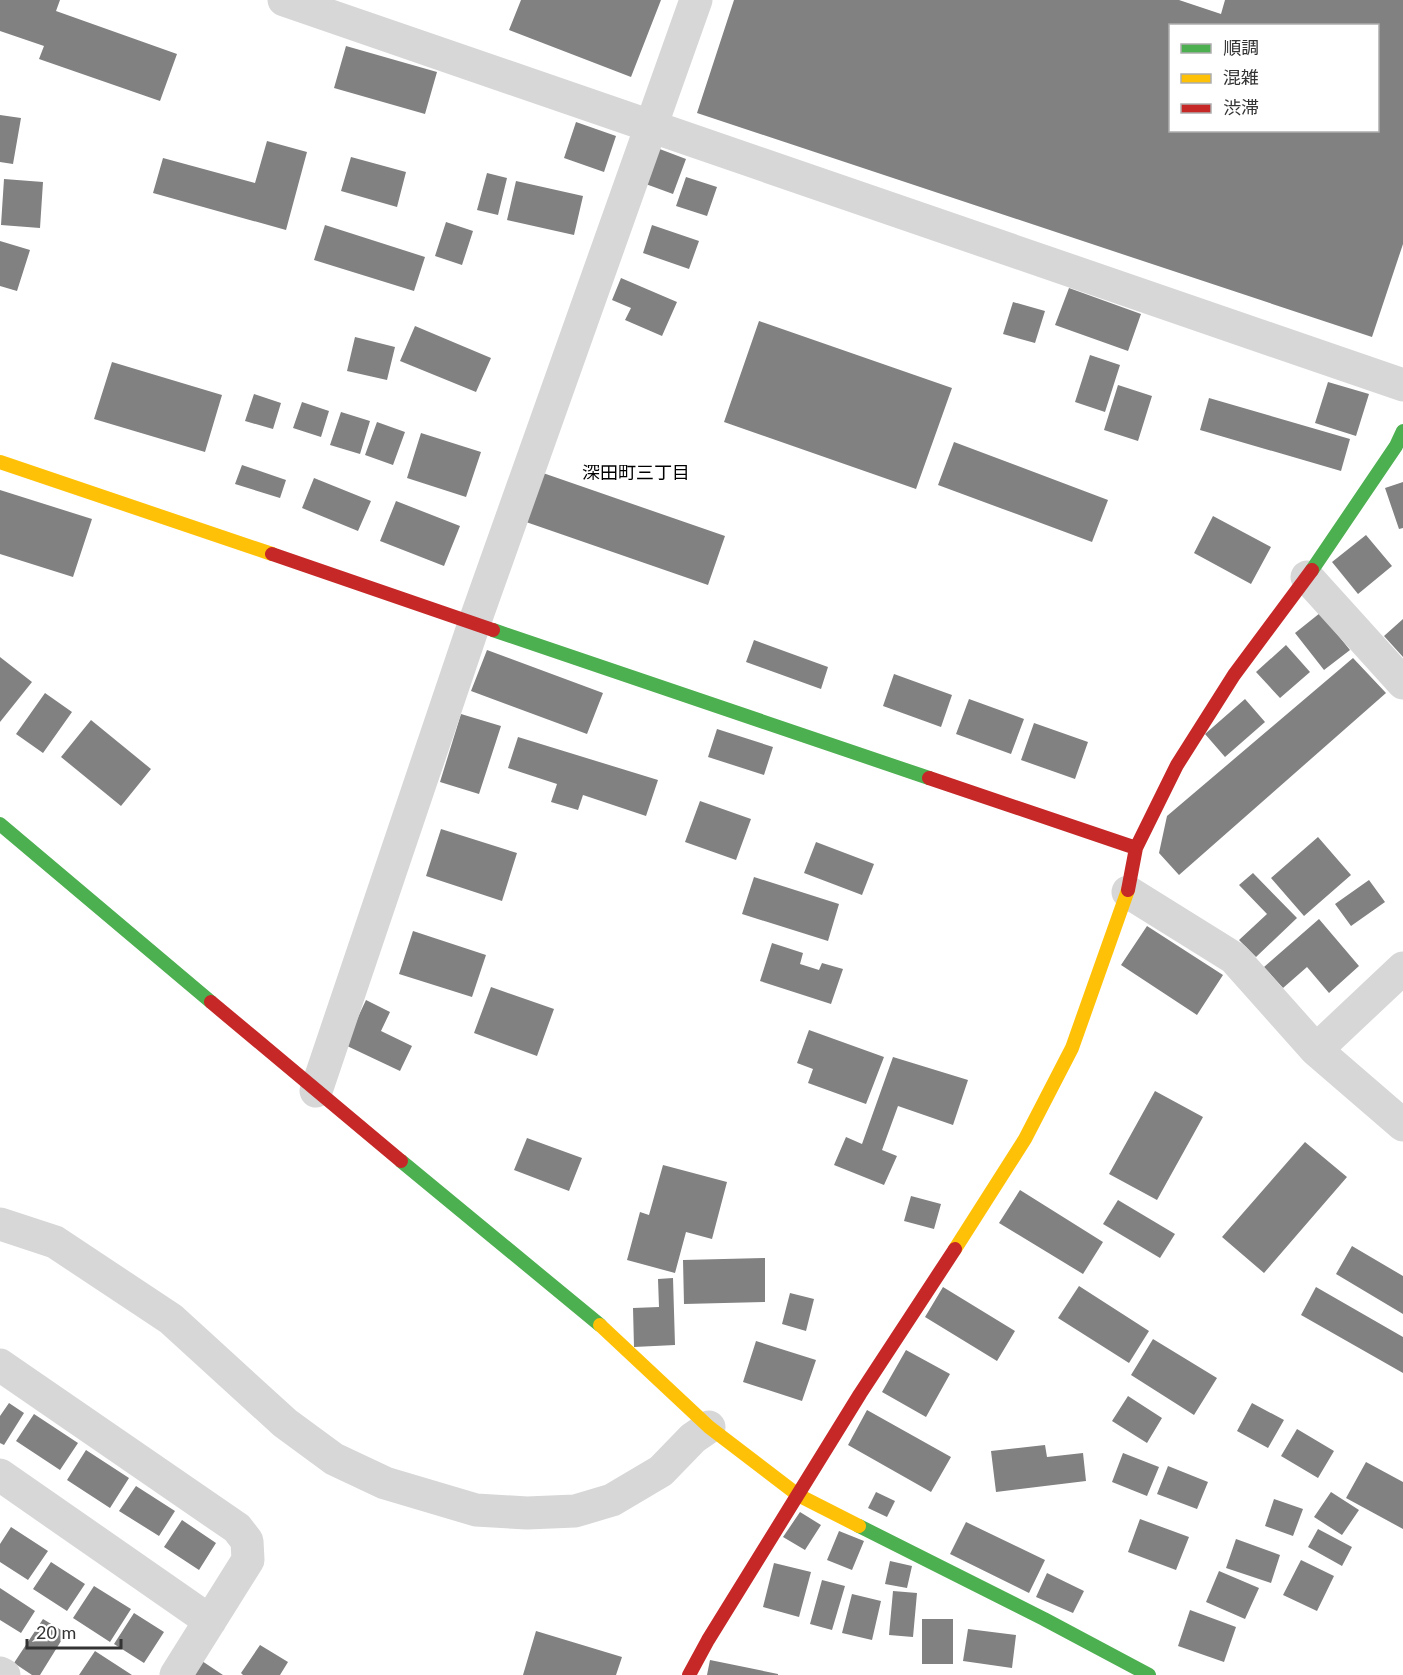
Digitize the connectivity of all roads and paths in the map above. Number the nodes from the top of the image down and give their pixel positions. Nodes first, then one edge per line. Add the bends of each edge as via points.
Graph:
1 (284, 0) edge
2 (696, 0) edge
3 (652, 125) junction
4 (1403, 385) edge
5 (1403, 431) edge
6 (0, 462) edge
7 (1307, 577) junction
8 (474, 624) junction
9 (1403, 683) edge
10 (0, 824) edge
11 (1136, 848) junction
12 (1128, 892) junction
13 (1403, 968) edge
14 (1316, 1050) junction
15 (316, 1091) junction
16 (1403, 1125) edge
17 (0, 1224) edge
18 (0, 1365) edge
19 (709, 1426) junction
20 (0, 1475) edge
21 (798, 1495) junction
22 (210, 1621) junction
23 (176, 1675) edge
24 (688, 1675) edge
25 (1149, 1675) edge

1 - 3 street
2 - 3 street
3 - 4 street
3 - 8 street
5 - 7 street
6 - 8 street
7 - 9 street
7 - 11 street via 1234,675 1183,755
8 - 11 street
8 - 15 street
10 - 15 street
11 - 12 street
12 - 14 street via 1234,958
12 - 21 street via 1072,1048 1025,1138
13 - 14 street
14 - 16 street
15 - 19 street via 611,1334
17 - 19 street via 55,1242 171,1319 285,1423 334,1459 385,1483 476,1510 575,1511 603,1503 661,1471
18 - 22 street via 237,1527 247,1540 248,1560
19 - 21 street
20 - 22 street
21 - 24 street
21 - 25 street
22 - 23 street

